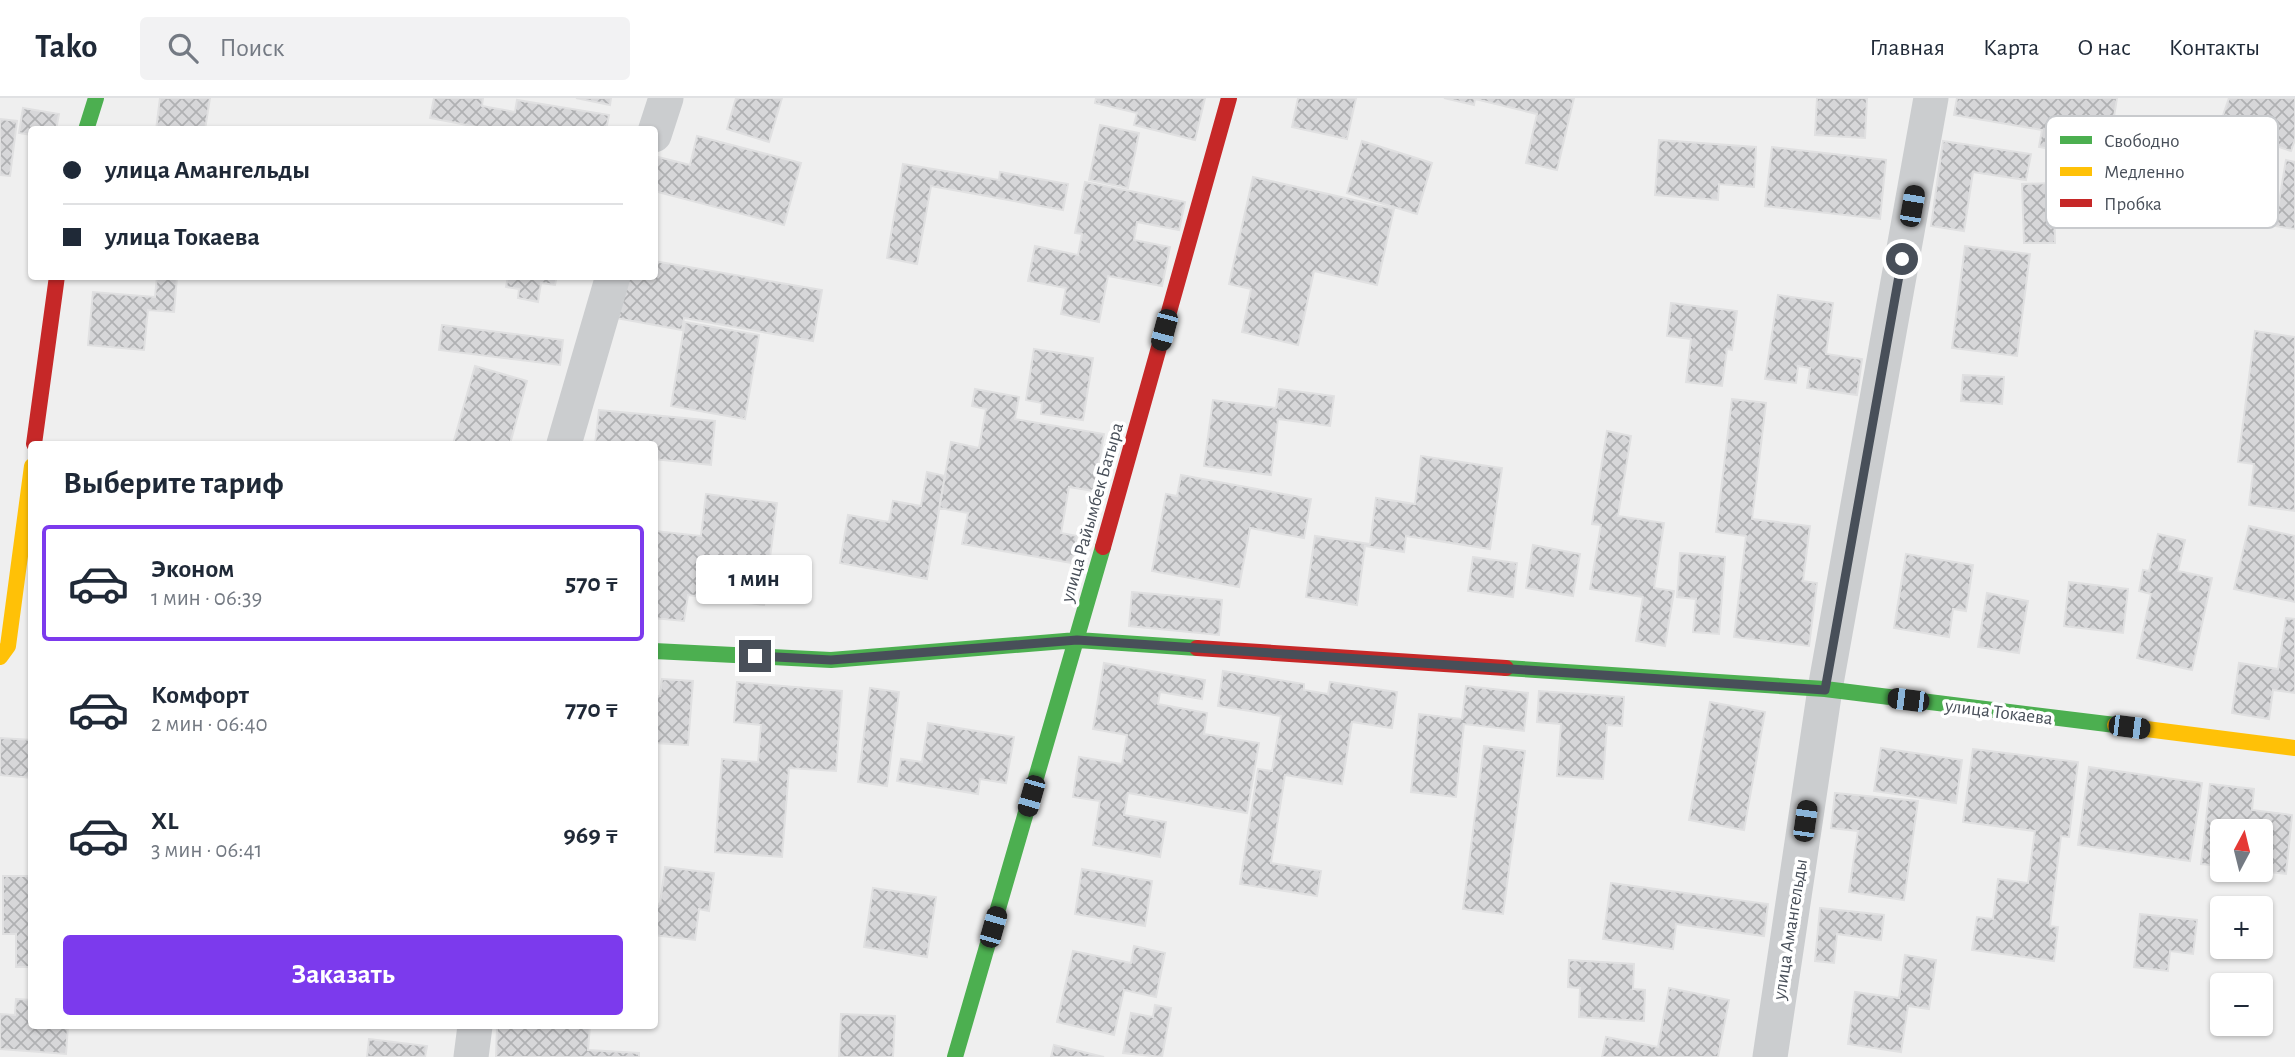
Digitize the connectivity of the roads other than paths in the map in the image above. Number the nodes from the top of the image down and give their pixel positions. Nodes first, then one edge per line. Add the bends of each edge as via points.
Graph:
1 (96, 98) edge
2 (666, 98) edge
3 (1229, 98) edge
4 (1931, 98) edge
5 (87, 126) edge
6 (657, 126) edge
7 (56, 280) edge
8 (612, 280) edge
9 (34, 441) edge
10 (565, 441) edge
11 (28, 499) edge
12 (1077, 640) junction
13 (10, 649) edge
14 (658, 651) edge
15 (1825, 690) junction
16 (2295, 748) edge
17 (475, 1029) edge
18 (471, 1057) edge
19 (955, 1057) edge
20 (1770, 1057) edge

1 - 5 street
2 - 6 street
3 - 12 street, улица Райымбек Батыра
4 - 15 street, улица Амангельды
7 - 9 street
8 - 10 street
11 - 13 street
12 - 14 street, улица Токаева via 831,660
12 - 15 street, улица Токаева
12 - 19 street, улица Райымбек Батыра
15 - 16 street, улица Токаева
15 - 20 street, улица Амангельды
17 - 18 street

